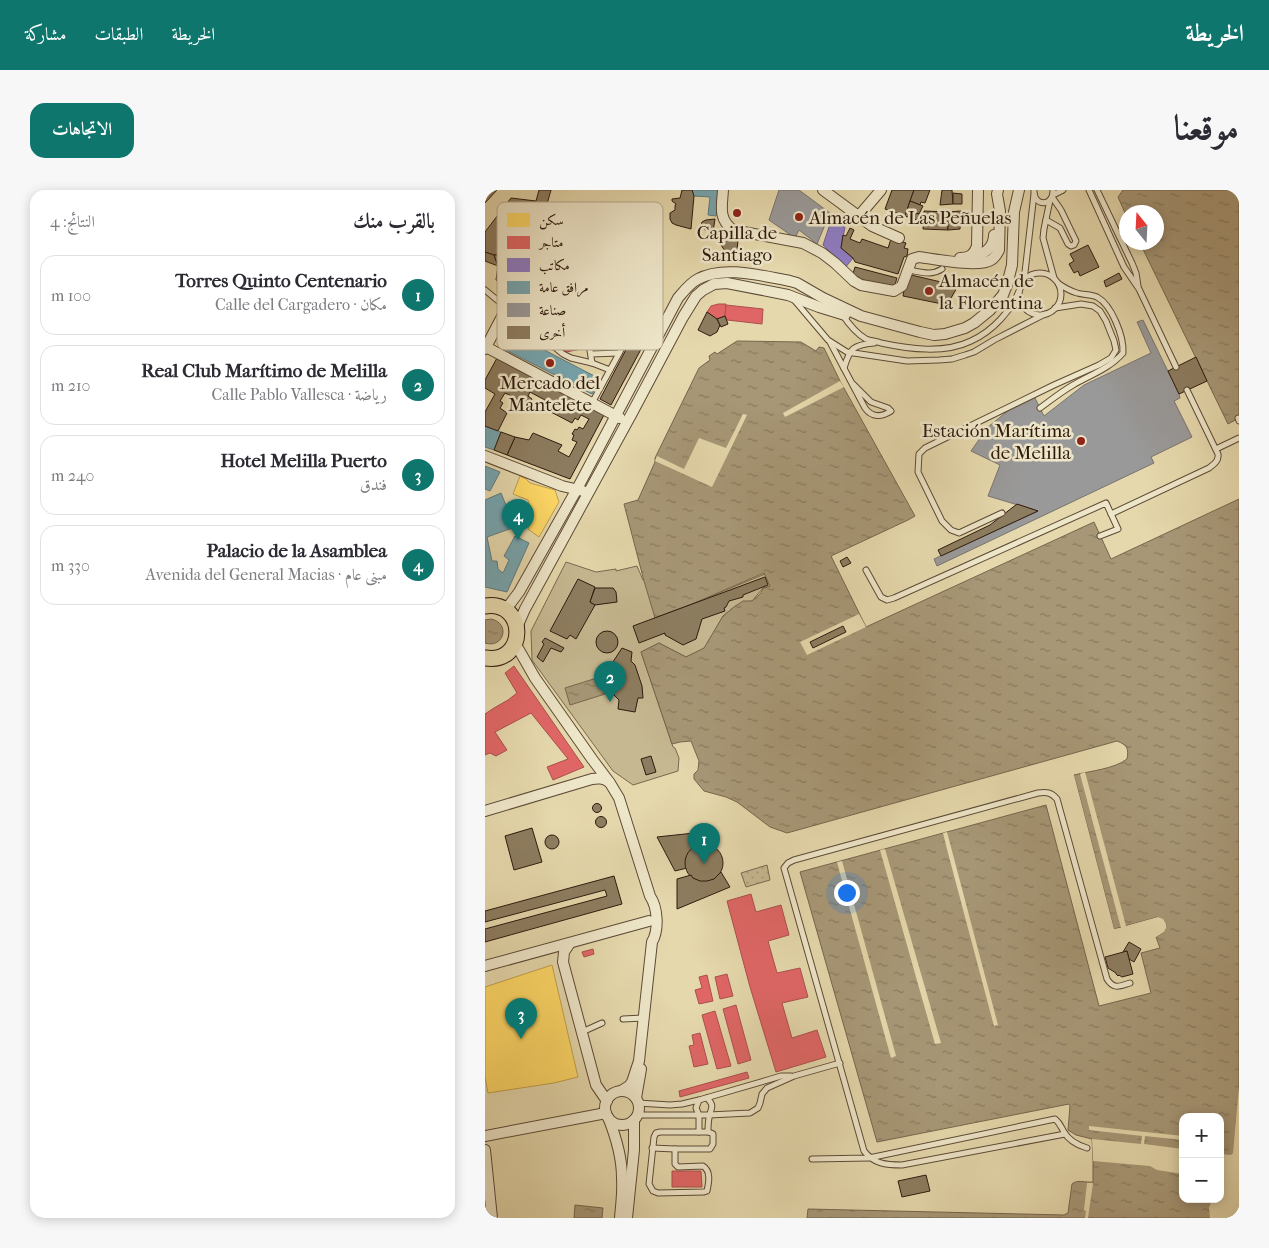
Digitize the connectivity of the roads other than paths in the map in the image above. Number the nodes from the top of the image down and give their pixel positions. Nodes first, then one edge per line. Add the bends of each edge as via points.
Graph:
1 (723, 190) edge
2 (823, 190) edge
3 (881, 190) edge
4 (978, 190) edge
5 (991, 190) edge
6 (998, 190) edge
7 (1012, 190) edge
8 (1019, 190) edge
9 (1063, 190) edge
10 (1085, 190) edge
11 (1097, 190) edge
12 (1034, 192) edge
13 (1090, 192) edge
14 (1052, 196) edge
15 (858, 217) junction
16 (1046, 220) junction
17 (899, 238) dead end
18 (990, 255) junction
19 (917, 257) junction
20 (942, 269) dead end
21 (908, 270) junction
22 (1054, 278) junction
23 (1024, 281) junction
24 (794, 282) junction
25 (1059, 284) junction
26 (1139, 288) junction
27 (1020, 289) junction
28 (485, 290) edge
29 (789, 296) junction
30 (497, 299) edge
31 (1055, 308) junction
32 (841, 311) junction
33 (1045, 314) junction
34 (663, 326) edge
35 (497, 327) edge
36 (920, 332) junction
37 (829, 340) junction
38 (879, 342) junction
39 (486, 348) edge
40 (558, 350) edge
41 (590, 350) edge
42 (650, 350) edge
43 (619, 352) joint
44 (850, 353) junction
45 (591, 354) junction
46 (592, 363) junction
47 (1176, 367) dead end
48 (844, 368) junction
49 (610, 370) junction
50 (853, 384) junction
51 (1187, 390) dead end
52 (592, 403) junction
53 (1040, 408) dead end
54 (615, 416) junction
55 (627, 422) junction
56 (1239, 438) edge
57 (1216, 449) junction
58 (485, 456) edge
59 (577, 489) junction
60 (588, 493) junction
61 (1002, 513) dead end
62 (1111, 514) junction
63 (1100, 536) dead end
64 (867, 570) dead end
65 (485, 606) edge
66 (504, 609) junction
67 (517, 627) junction
68 (515, 644) junction
69 (487, 659) edge
70 (610, 783) junction
71 (485, 811) edge
72 (650, 896) junction
73 (649, 921) junction
74 (652, 942) junction
75 (570, 943) junction
76 (543, 950) junction
77 (563, 962) junction
78 (485, 966) edge
79 (1130, 983) dead end
80 (643, 1018) junction
81 (623, 1019) dead end
82 (603, 1023) dead end
83 (582, 1032) junction
84 (639, 1061) junction
85 (840, 1062) junction
86 (794, 1076) junction
87 (621, 1091) junction
88 (707, 1098) junction
89 (637, 1100) junction
90 (699, 1100) junction
91 (607, 1101) junction
92 (607, 1115) junction
93 (699, 1115) junction
94 (709, 1115) junction
95 (635, 1117) junction
96 (699, 1132) junction
97 (708, 1132) junction
98 (1065, 1134) junction
99 (485, 1137) edge
100 (653, 1148) junction
101 (675, 1148) junction
102 (1087, 1148) dead end
103 (485, 1150) edge
104 (869, 1158) junction
105 (812, 1159) dead end
106 (492, 1218) edge
107 (620, 1218) edge
108 (627, 1218) edge

1 - 21 street via 721,211 733,230 803,243 822,253 861,285 895,292 902,286
2 - 15 street
3 - 15 street
4 - 19 street via 975,252 965,258 923,252
5 - 18 street via 995,211
6 - 18 street via 999,250
7 - 36 street via 1008,265 995,299 964,323
8 - 36 street via 1014,212 1012,265 1003,295 983,317 965,328 934,335
9 - 14 lane
10 - 13 lane
11 - 26 lane via 1132,263
12 - 14 lane via 1036,200 1041,203
12 - 23 lane
13 - 26 lane via 1124,267
14 - 16 lane
14 - 16 lane via 1075,241 1074,245 1068,244 1060,228
15 - 17 street
16 - 22 lane via 1043,238
18 - 19 street via 957,262
19 - 21 street via 912,259
20 - 21 lane via 930,274
22 - 23 lane via 1038,273
22 - 25 lane
23 - 27 lane
24 - 29 street via 785,288
24 - 32 street
24 - 34 street via 727,272 710,274 685,288
25 - 31 lane via 1060,301
25 - 53 lane via 1078,294 1095,296 1105,303 1122,338 1123,353 1116,361 1073,384
26 - 47 lane
27 - 33 lane via 1020,299 1025,308 1034,314
27 - 38 lane via 1001,318 971,342 949,348 923,349
28 - 30 lane
29 - 32 street
29 - 37 lane
29 - 55 street via 727,283 714,284 703,290 683,317
31 - 33 lane
31 - 61 lane via 1081,304 1100,311 1114,341 1115,350 1111,358 919,454 918,472 942,520 951,530 959,533
32 - 36 street
32 - 38 lane via 865,338
33 - 44 lane via 974,352 952,359 907,361
35 - 39 street
37 - 44 lane
37 - 48 lane
38 - 44 lane via 858,345
39 - 52 street
40 - 46 lane via 571,358
41 - 45 lane
42 - 54 street
43 - 45 lane
43 - 49 lane
44 - 48 lane
45 - 46 lane
46 - 49 lane
48 - 50 lane
49 - 52 lane
50 - 50 lane via 865,408 873,416 891,411 871,402
51 - 57 lane
52 - 54 street
54 - 55 street
54 - 59 street
55 - 60 street
56 - 57 lane
57 - 62 lane via 1219,457 1209,468
58 - 59 street
59 - 60 street
59 - 66 street via 519,592
60 - 67 street
62 - 63 lane via 1117,528
62 - 64 lane via 1106,503 887,600 881,597
65 - 66 main road
66 - 67 main road via 510,613
67 - 68 main road
68 - 69 main road via 505,655
68 - 70 street via 535,678
70 - 71 street via 603,778 592,779
70 - 72 street via 619,798
72 - 73 street
72 - 74 street via 656,915
73 - 74 street
73 - 75 street
74 - 80 street
75 - 76 street
75 - 77 street via 564,952
76 - 77 street
76 - 78 street
77 - 83 street
79 - 85 lane via 1115,986 1107,980 1057,799 1052,793 1038,793 788,863 784,868
80 - 81 lane
80 - 84 street
82 - 83 lane
83 - 91 street via 597,1085
84 - 87 street via 632,1082
84 - 89 street via 641,1074
85 - 86 lane
85 - 104 lane
86 - 88 lane
86 - 94 lane via 767,1088 758,1108 750,1113
87 - 89 street
87 - 91 street via 612,1094
88 - 90 lane
88 - 94 lane via 712,1106
89 - 90 lane via 670,1105
89 - 95 street via 639,1107
90 - 93 lane via 696,1108
91 - 92 street
92 - 95 street via 620,1124
92 - 99 street
92 - 107 street via 622,1169
93 - 94 lane
93 - 95 lane
93 - 96 lane
94 - 97 lane
95 - 108 street
96 - 97 lane
96 - 100 lane via 656,1133
97 - 101 lane via 713,1136 710,1149
98 - 102 lane via 1074,1143
98 - 104 lane via 902,1164
98 - 104 lane via 1055,1119
100 - 101 lane
100 - 101 lane via 649,1184 653,1191 707,1191 706,1168 678,1167
103 - 106 street
104 - 105 lane

